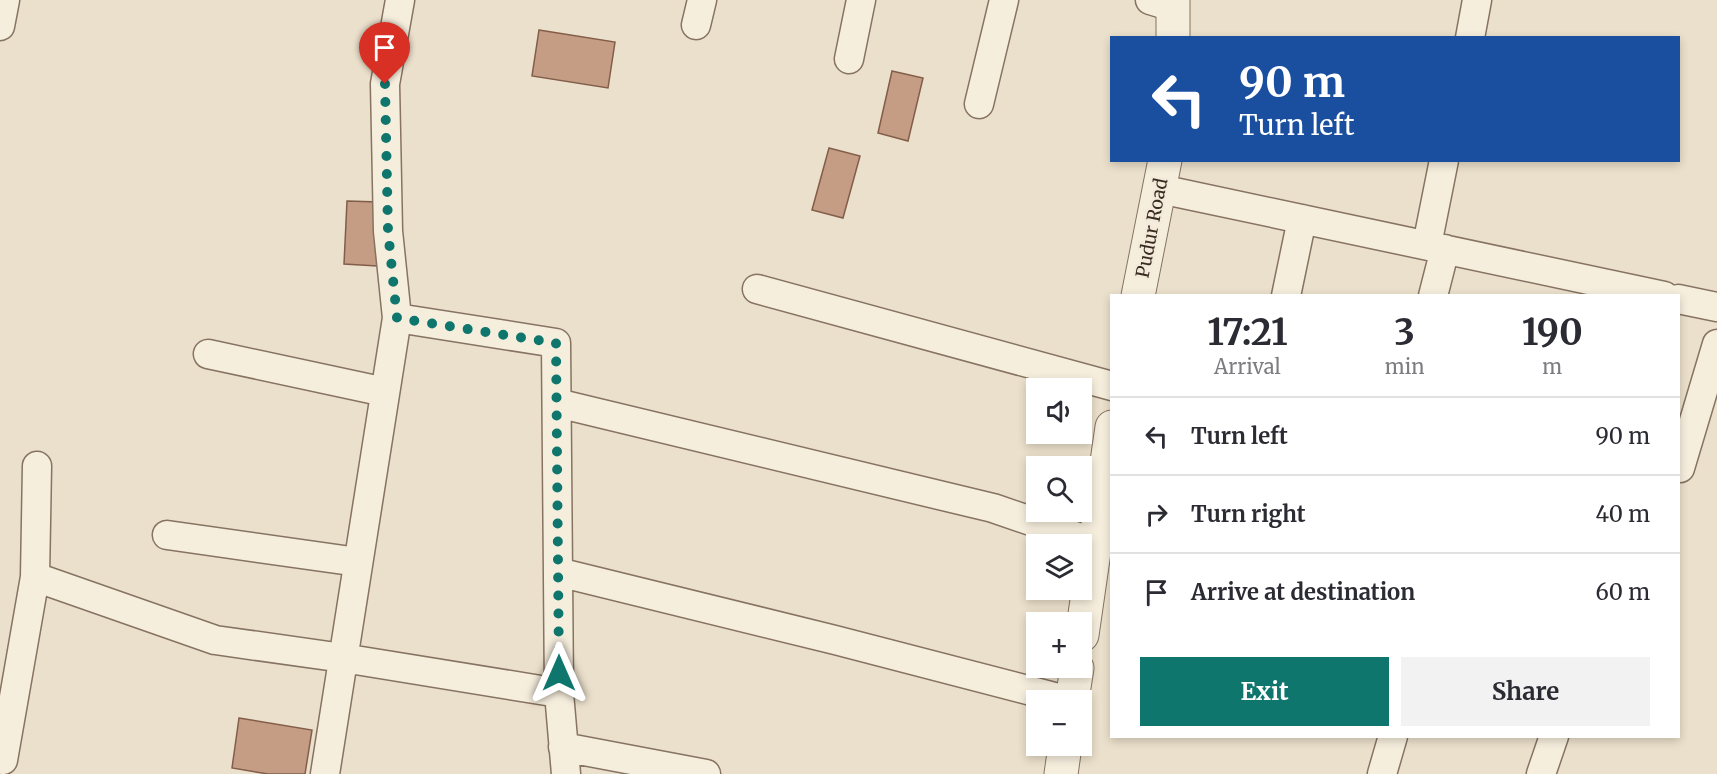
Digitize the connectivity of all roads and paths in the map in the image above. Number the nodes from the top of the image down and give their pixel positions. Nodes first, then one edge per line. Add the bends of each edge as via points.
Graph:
1 (400, 0) edge
2 (861, 0) edge
3 (1004, 0) edge
4 (1478, 0) edge
5 (1470, 36) edge
6 (849, 59) dead end
7 (979, 104) dead end
8 (1444, 162) edge
9 (1162, 175) edge
10 (1302, 219) junction
11 (1436, 247) junction
12 (757, 289) dead end
13 (1138, 294) edge
14 (1286, 294) edge
15 (1433, 294) edge
16 (1655, 294) edge
17 (1680, 299) edge
18 (1717, 307) edge
19 (397, 318) junction
20 (1717, 344) edge
21 (208, 354) dead end
22 (1110, 385) edge
23 (385, 392) junction
24 (557, 403) junction
25 (1110, 446) edge
26 (37, 466) dead end
27 (1680, 468) dead end
28 (167, 535) dead end
29 (1095, 543) junction
30 (358, 562) junction
31 (558, 572) junction
32 (35, 577) junction
33 (1085, 612) edge
34 (343, 658) junction
35 (1028, 690) edge
36 (559, 693) junction
37 (1392, 738) edge
38 (1553, 738) edge
39 (1064, 756) edge
40 (3, 760) dead end
41 (565, 760) edge
42 (325, 774) edge
43 (706, 774) edge
44 (1061, 774) edge
45 (1382, 774) edge
46 (1541, 774) edge

1 - 19 street via 385,84 388,231
2 - 6 street
3 - 7 street
4 - 5 street
8 - 11 street
9 - 10 street
9 - 13 street, Pudur Road
10 - 11 street
10 - 14 street
11 - 15 street
11 - 16 street
12 - 22 street
17 - 18 street
19 - 23 street
19 - 24 street via 556,343
20 - 27 street
21 - 23 street
23 - 30 street
24 - 29 street via 993,508
24 - 31 street
25 - 29 street
26 - 32 street
28 - 30 street
29 - 33 street
30 - 34 street
31 - 35 street
31 - 36 street
32 - 34 street via 215,640
32 - 40 street
34 - 36 street
34 - 42 street
36 - 41 street
37 - 45 street
38 - 46 street
39 - 44 street
41 - 43 street

